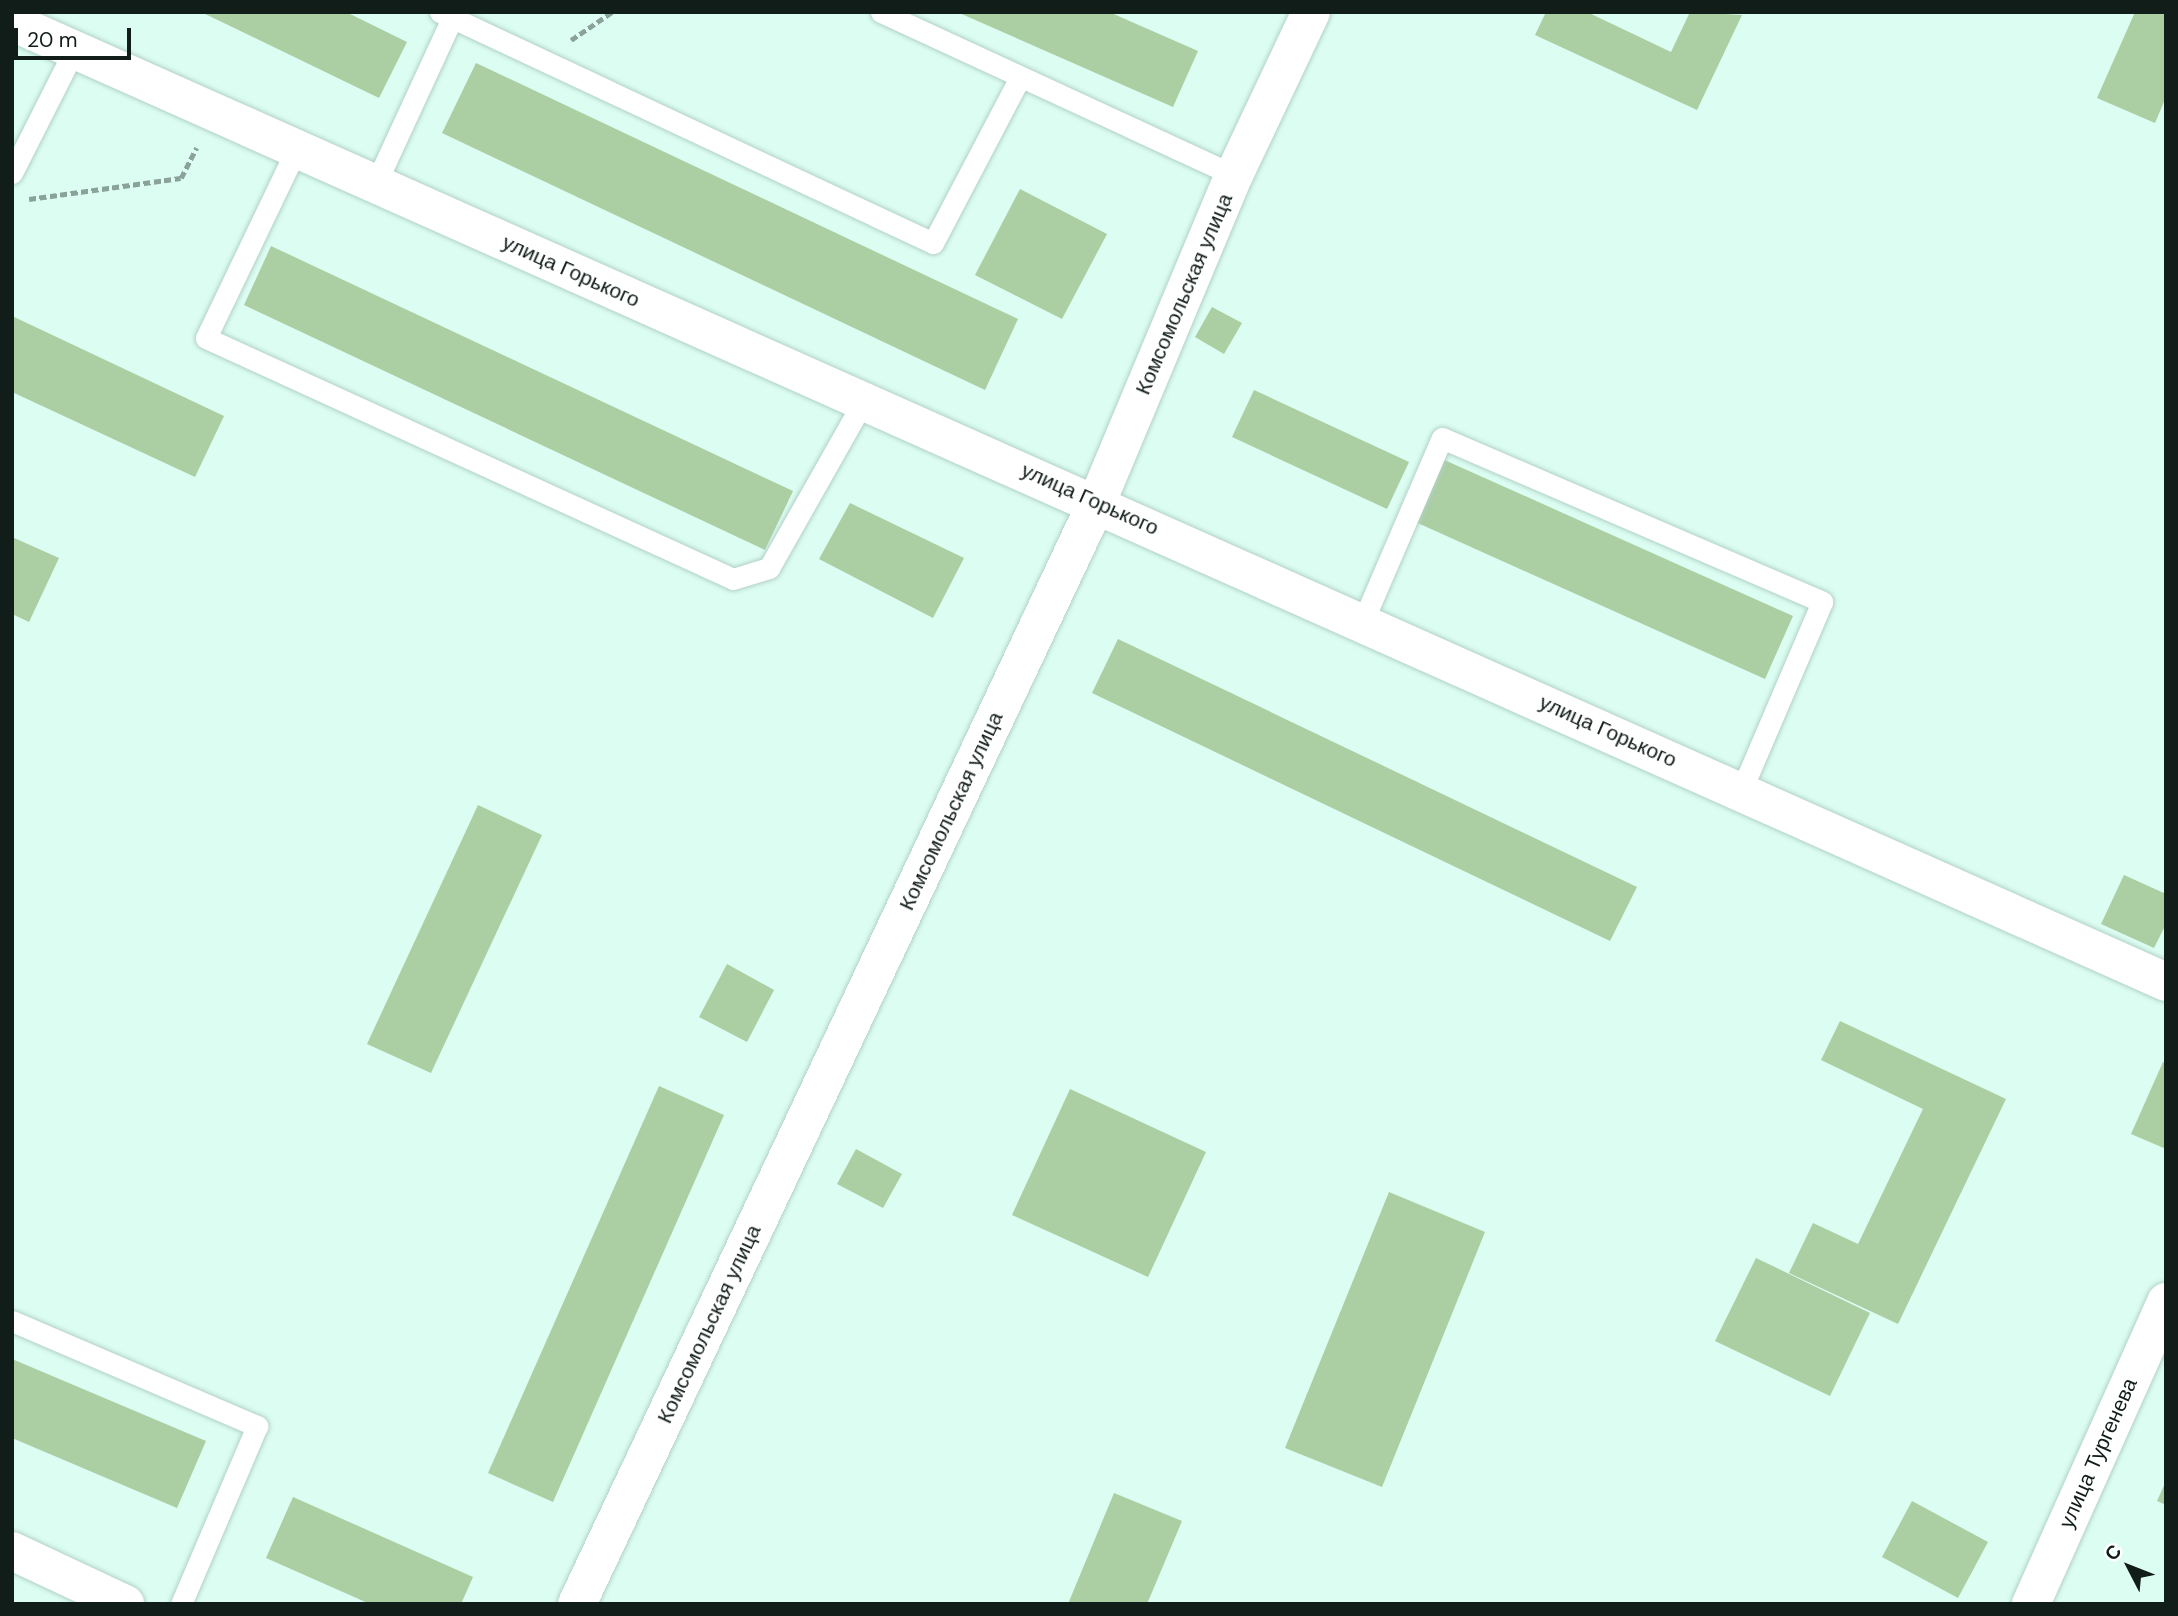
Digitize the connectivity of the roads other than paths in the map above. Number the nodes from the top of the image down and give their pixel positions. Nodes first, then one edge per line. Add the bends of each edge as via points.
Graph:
1 (881, 12) edge
2 (1304, 14) edge
3 (446, 15) edge
4 (12, 22) edge
5 (74, 50) junction
6 (1020, 76) junction
7 (296, 150) junction
8 (12, 173) edge
9 (1234, 175) junction
10 (375, 185) junction
11 (864, 400) junction
12 (1097, 502) junction
13 (1363, 621) junction
14 (1741, 791) junction
15 (2166, 982) edge
16 (2166, 1302) edge
17 (12, 1321) edge
18 (12, 1551) edge
19 (125, 1604) edge
20 (181, 1604) edge
21 (577, 1604) edge
22 (2031, 1604) edge

1 - 6 lane
2 - 9 street, Комсомольская улица
3 - 6 lane via 933,243
3 - 10 lane
4 - 5 street, улица Горького
5 - 7 street, улица Горького
5 - 8 lane
6 - 9 lane
7 - 10 street, улица Горького
7 - 11 lane via 206,338 733,579 769,568
9 - 12 street, Комсомольская улица
10 - 11 street, улица Горького
11 - 12 street, улица Горького
12 - 13 street, улица Горького
12 - 21 street, Комсомольская улица
13 - 14 street, улица Горького
13 - 14 lane via 1442,438 1822,602
14 - 15 street, улица Горького
16 - 22 street, улица Тургенева
17 - 20 lane via 257,1426
18 - 19 street

